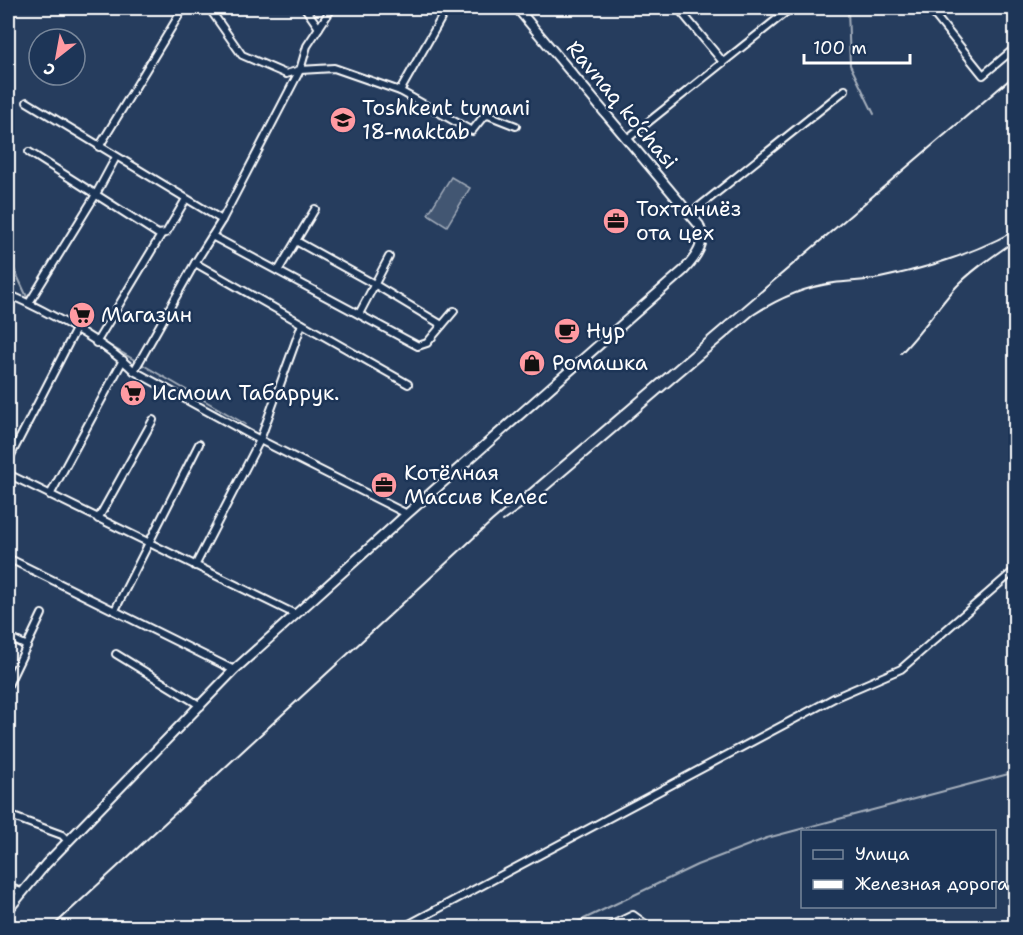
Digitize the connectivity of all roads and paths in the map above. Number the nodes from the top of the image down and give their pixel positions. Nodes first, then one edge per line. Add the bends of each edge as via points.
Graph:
1 (190, 8) edge
2 (209, 8) edge
3 (304, 8) edge
4 (332, 8) edge
5 (447, 8) edge
6 (517, 8) edge
7 (678, 8) edge
8 (790, 8) edge
9 (929, 8) edge
10 (319, 28) junction
11 (1016, 47) edge
12 (723, 62) junction
13 (300, 70) junction
14 (845, 90) dead end
15 (400, 91) junction
16 (27, 102) dead end
17 (516, 126) dead end
18 (627, 139) junction
19 (99, 147) junction
20 (29, 152) dead end
21 (116, 157) junction
22 (95, 196) junction
23 (186, 199) junction
24 (315, 209) dead end
25 (690, 214) junction
26 (222, 220) junction
27 (161, 235) junction
28 (212, 236) junction
29 (296, 241) junction
30 (388, 258) dead end
31 (195, 263) junction
32 (278, 271) junction
33 (374, 284) junction
34 (8, 294) edge
35 (29, 303) junction
36 (454, 311) dead end
37 (358, 314) junction
38 (302, 324) junction
39 (442, 325) junction
40 (76, 329) junction
41 (96, 343) junction
42 (123, 360) junction
43 (134, 371) junction
44 (408, 384) dead end
45 (153, 420) dead end
46 (260, 440) junction
47 (199, 444) dead end
48 (8, 461) edge
49 (8, 474) edge
50 (50, 495) junction
51 (407, 514) junction
52 (98, 519) junction
53 (147, 543) junction
54 (8, 558) edge
55 (195, 566) junction
56 (1016, 569) edge
57 (115, 610) junction
58 (42, 614) dead end
59 (295, 614) junction
60 (8, 638) edge
61 (27, 645) junction
62 (116, 654) dead end
63 (234, 670) junction
64 (8, 685) edge
65 (201, 706) junction
66 (8, 814) edge
67 (68, 841) junction
68 (8, 886) edge
69 (22, 893) junction
70 (8, 910) edge
71 (402, 927) edge
72 (606, 927) edge
73 (651, 927) edge

1 - 19 street via 181,12
2 - 13 street via 242,55 286,74
3 - 10 street
4 - 10 street
5 - 15 street
6 - 18 street, Ravnaq ko‘chasi
7 - 12 street
8 - 12 street
9 - 11 street via 983,75
10 - 13 street via 307,46
12 - 18 street
13 - 15 street via 334,68
13 - 26 street
14 - 25 street
15 - 17 street via 472,130 488,114
16 - 19 street
18 - 25 street, Ravnaq ko‘chasi
19 - 21 street
20 - 22 street
21 - 22 street
21 - 23 street
22 - 27 street
22 - 35 street
23 - 26 street
23 - 27 street
24 - 29 street
25 - 51 street, Ravnaq ko‘chasi via 699,225 701,246 684,270
26 - 28 street
27 - 41 street
28 - 31 street
28 - 32 street
29 - 32 street
29 - 33 street
30 - 33 street
31 - 38 street
31 - 43 street
32 - 37 street
33 - 37 street
33 - 39 street
34 - 35 street
35 - 40 street
36 - 39 street
37 - 39 street via 418,346 427,344
38 - 44 street
38 - 46 street
40 - 41 street
40 - 48 street
41 - 42 street
42 - 43 street
42 - 50 street
43 - 46 street
45 - 52 street
46 - 51 street
46 - 55 street
47 - 53 street
49 - 50 street
50 - 52 street
51 - 59 street
52 - 53 street
53 - 55 street
53 - 57 street
54 - 57 street
55 - 59 street
56 - 71 street via 901,669 837,697
57 - 63 street
58 - 61 street
59 - 63 street
60 - 61 street
61 - 64 street
62 - 65 street
63 - 65 street
65 - 67 street
66 - 67 street via 62,835
67 - 69 street
68 - 69 street
69 - 70 street
72 - 73 street via 633,915

